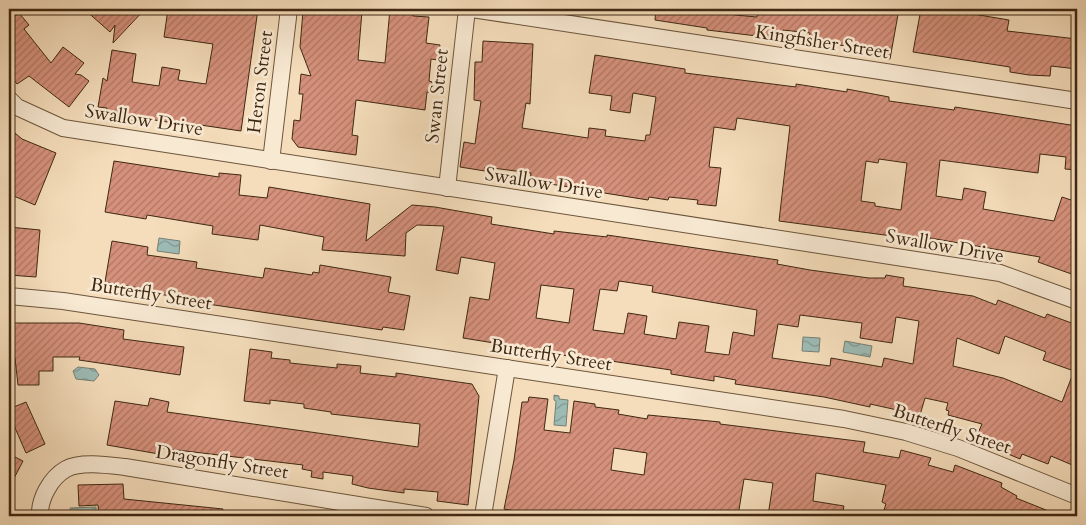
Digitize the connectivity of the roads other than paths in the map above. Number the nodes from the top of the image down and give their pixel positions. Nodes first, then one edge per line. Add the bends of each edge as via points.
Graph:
1 (289, 9) edge
2 (467, 9) edge
3 (472, 9) edge
4 (9, 99) edge
5 (1077, 102) edge
6 (271, 161) junction
7 (447, 188) junction
8 (9, 296) edge
9 (1077, 301) edge
10 (507, 368) junction
11 (1077, 496) edge
12 (40, 516) edge
13 (426, 516) edge
14 (484, 516) edge

1 - 6 street, Heron Street
2 - 7 street, Swan Street
3 - 5 street, Kingfisher Street
4 - 6 street, Swallow Drive via 17,107 63,128
6 - 7 street, Swallow Drive
7 - 9 street, Swallow Drive via 1000,273
8 - 10 street, Butterfly Street via 63,301
10 - 11 street, Butterfly Street via 844,419 906,432 958,448
10 - 14 street
12 - 13 street, Dragonfly Street via 48,487 66,469 93,464

